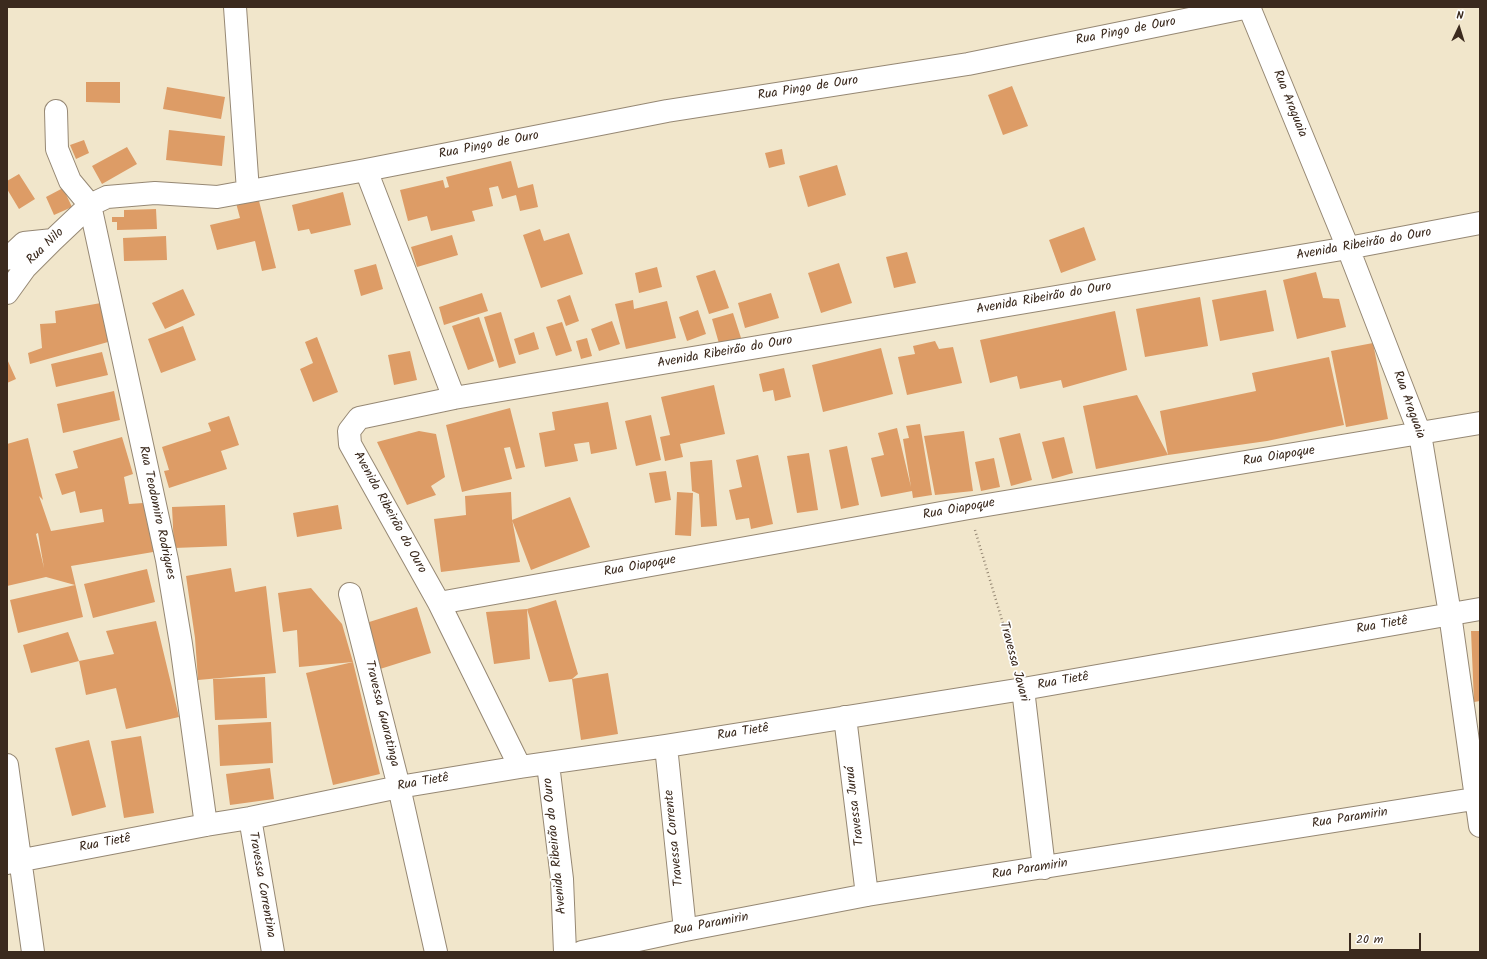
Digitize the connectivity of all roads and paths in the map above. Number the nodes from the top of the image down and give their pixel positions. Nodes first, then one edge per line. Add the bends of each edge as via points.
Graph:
1 (235, 7) edge
2 (1249, 7) edge
3 (56, 111) dead end
4 (366, 170) junction
5 (248, 191) junction
6 (90, 205) junction
7 (1480, 223) edge
8 (53, 240) junction
9 (1348, 248) junction
10 (7, 259) edge
11 (7, 293) edge
12 (454, 398) junction
13 (1480, 423) edge
14 (1420, 434) junction
15 (969, 508) junction
16 (350, 594) dead end
17 (439, 603) junction
18 (1480, 609) edge
19 (1450, 614) junction
20 (1023, 689) junction
21 (845, 717) junction
22 (666, 746) junction
23 (548, 764) junction
24 (7, 765) edge
25 (520, 767) junction
26 (399, 787) junction
27 (1478, 798) edge
28 (250, 818) junction
29 (206, 825) junction
30 (1480, 826) edge
31 (14, 862) edge
32 (1044, 868) junction
33 (867, 895) junction
34 (685, 930) junction
35 (33, 952) edge
36 (273, 952) edge
37 (436, 952) edge
38 (565, 952) edge
39 (582, 952) edge

1 - 5 street
2 - 4 street, Rua Pingo de Ouro via 968,64 667,111
2 - 9 street, Rua Araguaia
3 - 6 street via 58,149 70,181
4 - 5 street, Rua Pingo de Ouro
4 - 12 street
5 - 6 street, Rua Pingo de Ouro via 217,197 155,192 107,197
6 - 8 street, Rua Nilo
6 - 29 street, Rua Teodomiro Rodrigues via 167,560
7 - 9 street, Avenida Ribeirão do Ouro
8 - 10 street via 24,243
8 - 11 street, Rua Nilo via 25,268
9 - 12 street, Avenida Ribeirão do Ouro
9 - 14 street, Rua Araguaia
12 - 17 street, Avenida Ribeirão do Ouro via 359,418 349,431 350,444
13 - 14 street, Rua Oiapoque
14 - 15 street, Rua Oiapoque
14 - 19 street, Rua Araguaia
15 - 17 street, Rua Oiapoque
15 - 20 path, Travessa Javari
16 - 26 street, Travessa Guaratinga
17 - 25 street, Avenida Ribeirão do Ouro
18 - 19 street, Rua Tietê
19 - 20 street, Rua Tietê
19 - 27 street, Rua Araguaia
20 - 21 street, Rua Tietê
20 - 32 street, Travessa Javari
21 - 22 street, Rua Tietê
21 - 33 street, Travessa Juruá
22 - 23 street, Rua Tietê
22 - 34 street, Travessa Corrente
23 - 25 street, Rua Tietê
23 - 38 street, Avenida Ribeirão do Ouro via 562,879
24 - 31 street
25 - 26 street, Rua Tietê
26 - 28 street, Rua Tietê
26 - 37 street, Travessa Guaratinga
27 - 30 street, Rua Araguaia
27 - 32 street, Rua Paramirin
28 - 29 street, Rua Tietê
28 - 36 street, Travessa Correntina
29 - 31 street, Rua Tietê
31 - 35 street
32 - 33 street, Rua Paramirin
33 - 34 street, Rua Paramirin
34 - 39 street, Rua Paramirin

